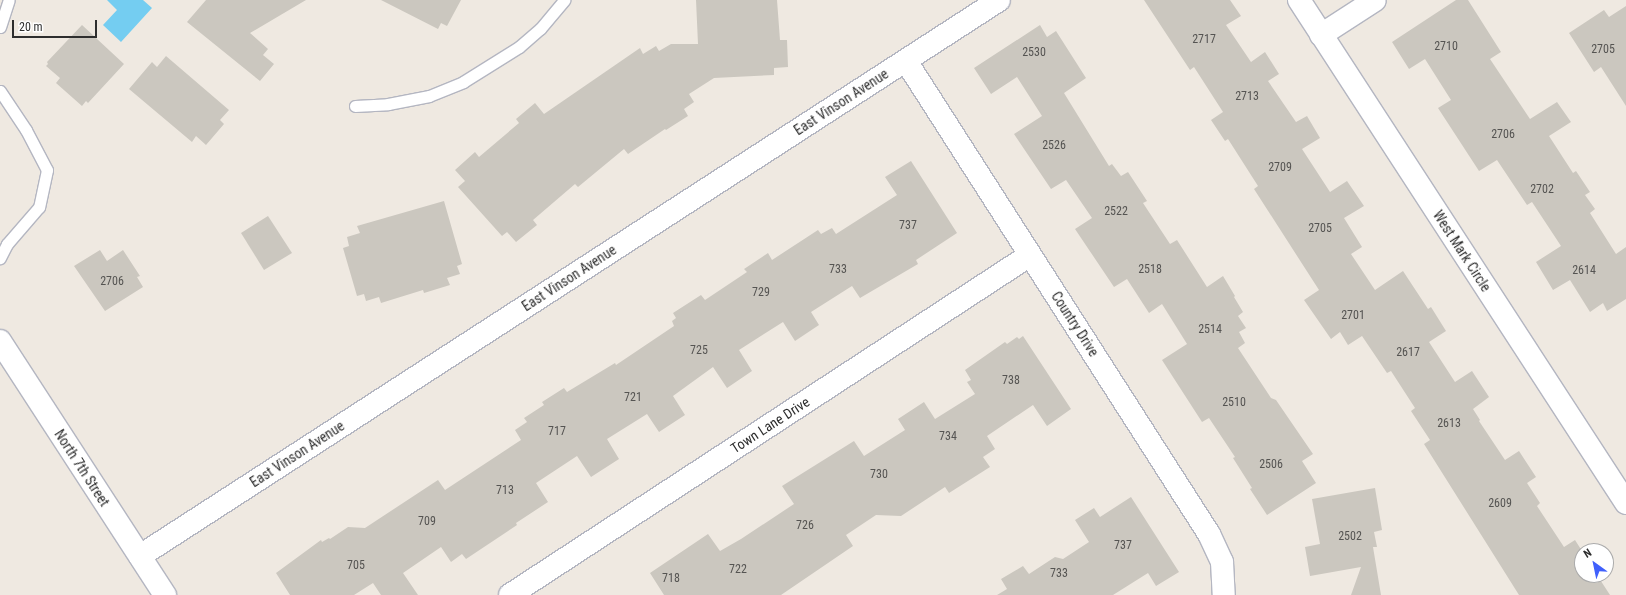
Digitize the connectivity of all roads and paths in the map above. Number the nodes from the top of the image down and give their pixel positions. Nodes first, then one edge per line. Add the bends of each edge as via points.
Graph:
1 (9, 0) edge
2 (564, 0) edge
3 (999, 0) edge
4 (1299, 0) edge
5 (1375, 0) edge
6 (0, 27) edge
7 (1321, 35) junction
8 (906, 61) junction
9 (0, 91) edge
10 (355, 106) dead end
11 (1030, 255) junction
12 (0, 258) edge
13 (0, 341) edge
14 (1626, 502) edge
15 (140, 556) junction
16 (165, 595) edge
17 (510, 595) edge
18 (1224, 595) edge

1 - 6 lane
2 - 10 lane via 540,30 519,47 463,82 429,96 388,104
3 - 8 street, East Vinson Avenue
4 - 7 street, West Mark Circle
5 - 7 street
7 - 14 street, West Mark Circle
8 - 11 street, Country Drive
8 - 15 street, East Vinson Avenue
9 - 12 lane via 26,130 47,170 39,207 7,244
11 - 17 street, Town Lane Drive
11 - 18 street, Country Drive via 1209,534 1222,562
13 - 15 street, North 7th Street
15 - 16 street, North 7th Street

